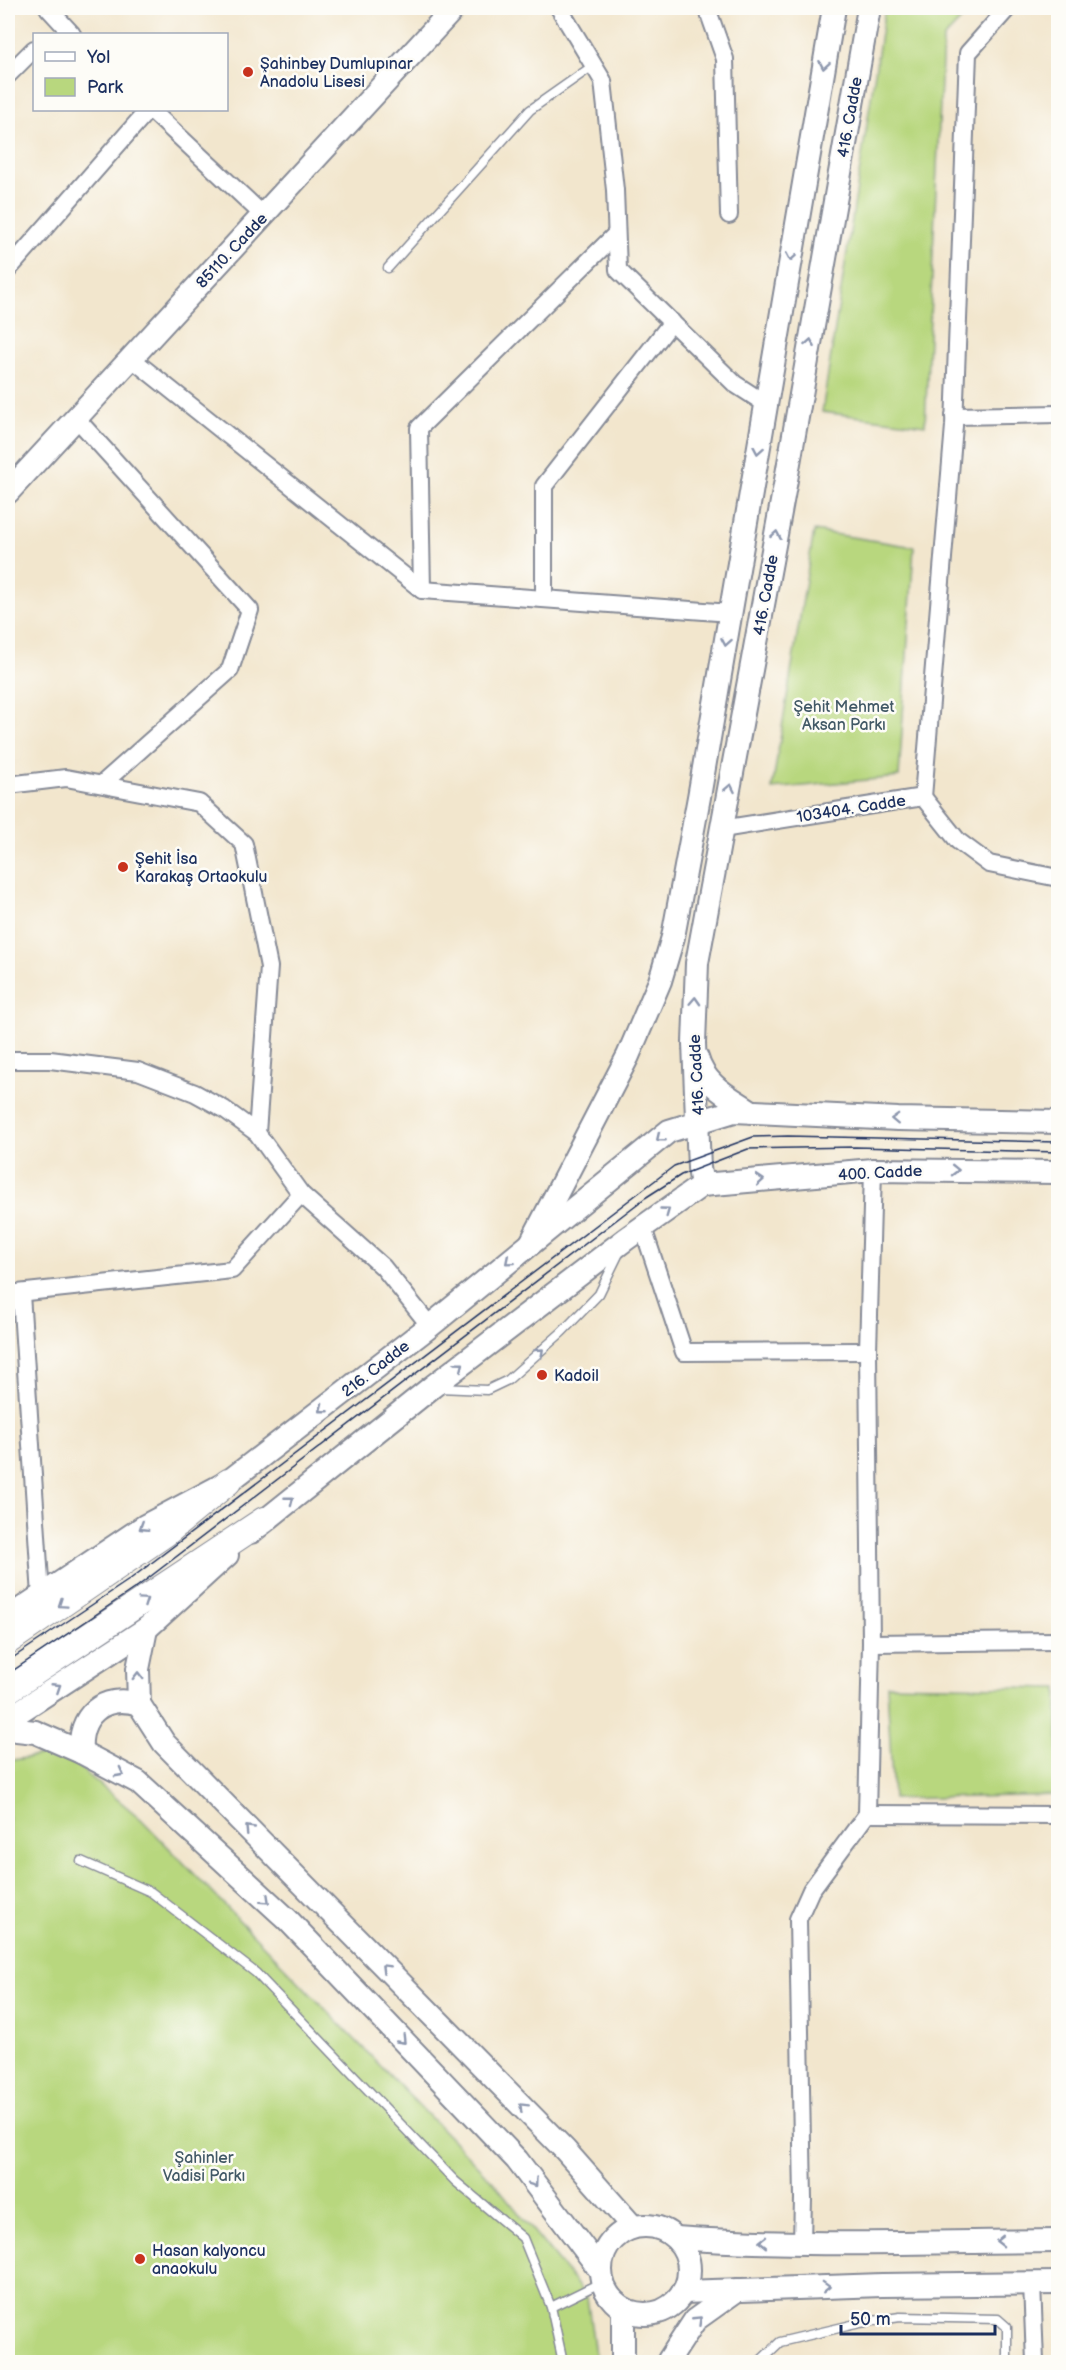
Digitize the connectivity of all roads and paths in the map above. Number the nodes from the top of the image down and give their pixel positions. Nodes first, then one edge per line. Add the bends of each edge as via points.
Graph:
1 (48, 8) edge
2 (454, 8) edge
3 (559, 8) edge
4 (707, 8) edge
5 (834, 8) edge
6 (868, 8) edge
7 (1008, 8) edge
8 (61, 31) edge
9 (33, 50) edge
10 (594, 65) junction
11 (8, 75) edge
12 (149, 111) edge
13 (151, 111) edge
14 (263, 215) junction
15 (729, 215) dead end
16 (616, 234) junction
17 (388, 268) dead end
18 (8, 270) edge
19 (672, 322) junction
20 (131, 358) junction
21 (766, 404) junction
22 (1059, 414) edge
23 (954, 416) junction
24 (76, 418) junction
25 (8, 492) edge
26 (422, 590) junction
27 (544, 599) junction
28 (731, 613) junction
29 (102, 784) junction
30 (8, 785) edge
31 (923, 797) junction
32 (722, 829) junction
33 (1059, 878) edge
34 (694, 1043) junction
35 (8, 1060) edge
36 (743, 1112) junction
37 (699, 1122) junction
38 (1059, 1122) edge
39 (257, 1132) junction
40 (873, 1170) junction
41 (1059, 1172) edge
42 (702, 1185) junction
43 (301, 1194) junction
44 (635, 1233) junction
45 (531, 1243) junction
46 (14, 1294) edge
47 (430, 1326) junction
48 (868, 1350) junction
49 (432, 1387) junction
50 (228, 1482) junction
51 (264, 1520) junction
52 (41, 1596) junction
53 (8, 1618) edge
54 (146, 1629) junction
55 (8, 1641) edge
56 (1059, 1641) edge
57 (871, 1643) junction
58 (8, 1690) edge
59 (139, 1704) junction
60 (8, 1719) edge
61 (8, 1729) edge
62 (81, 1752) junction
63 (867, 1814) junction
64 (1059, 1815) edge
65 (81, 1861) dead end
66 (633, 2228) junction
67 (676, 2238) junction
68 (1059, 2241) edge
69 (802, 2242) junction
70 (602, 2276) junction
71 (1032, 2283) junction
72 (1059, 2283) edge
73 (737, 2290) junction
74 (680, 2296) junction
75 (551, 2307) junction
76 (623, 2309) junction
77 (669, 2361) edge
78 (563, 2362) edge
79 (622, 2362) edge
80 (759, 2362) edge
81 (1007, 2362) edge
82 (1035, 2362) edge

1 - 8 street
2 - 14 main road, 85110. Cadde
3 - 10 street
4 - 15 street via 725,59
5 -> 21 main road
32 -> 6 main road, 416. Cadde
7 - 23 street via 968,53
9 - 11 street
10 - 16 street via 603,81
10 - 17 lane via 530,110
12 - 18 street
13 - 14 street
14 - 20 main road, 85110. Cadde
16 - 19 street via 618,270
16 - 26 street via 419,428
19 - 21 street via 735,384
19 - 27 street via 544,486
20 - 24 main road, 85110. Cadde
20 - 26 street
21 -> 28 main road
22 - 23 street
23 - 31 street
24 - 25 main road, 85110. Cadde
24 - 29 street via 250,610 230,670
26 - 27 street
27 - 28 street
28 -> 45 main road via 673,937 660,981 609,1095
29 - 30 street via 66,778
29 - 39 street via 199,803 244,844 270,967
31 - 32 street, 103404. Cadde
31 - 33 street, 103404. Cadde via 958,841 989,864
34 -> 32 main road, 416. Cadde via 697,963
34 - 36 main road via 707,1080
34 - 37 main road, 416. Cadde
35 - 39 street via 50,1060 138,1071 195,1093
36 - 37 main road, 216. Cadde
38 -> 36 main road
37 - 42 main road, 416. Cadde
37 -> 45 main road, 216. Cadde via 669,1131
39 - 43 street
40 -> 41 main road, 400. Cadde
42 -> 40 main road, 400. Cadde
40 - 48 street
44 -> 42 main road
43 - 46 street via 232,1270
43 - 47 street via 383,1268
44 - 48 street via 684,1352
49 -> 44 main road
49 -> 44 lane via 487,1390 508,1380 599,1294
45 -> 47 main road, 216. Cadde
46 - 52 street
47 -> 50 main road, 216. Cadde
48 - 57 street
51 -> 49 main road
50 -> 52 main road, 216. Cadde via 145,1526
50 -> 55 main road via 166,1533
51 - 54 main road
58 -> 51 main road
52 - 53 main road, 216. Cadde
59 -> 54 main road via 138,1670
60 -> 54 main road
56 - 57 street
57 - 63 street
59 - 62 main road via 121,1700 96,1709 84,1724
66 -> 59 main road via 565,2150 164,1743
61 - 62 main road via 35,1732
62 -> 70 main road via 138,1782 288,1920 517,2160
63 - 64 street
63 - 69 street via 811,1890 798,1919
65 - 75 lane via 151,1892 256,1972 455,2181 523,2238
66 - 67 main road via 656,2227
66 - 70 main road via 613,2239 602,2259
69 -> 67 main road
67 - 74 main road via 688,2258 689,2269
68 -> 69 main road
70 - 75 lane
70 - 76 main road via 607,2293
71 - 72 main road
73 -> 71 main road
71 - 82 street
73 - 74 main road
77 -> 73 main road via 695,2320
74 - 76 main road via 657,2313
74 - 77 main road
75 - 78 lane
76 - 79 main road
80 - 81 lane via 780,2342 900,2318 998,2319 1007,2327

